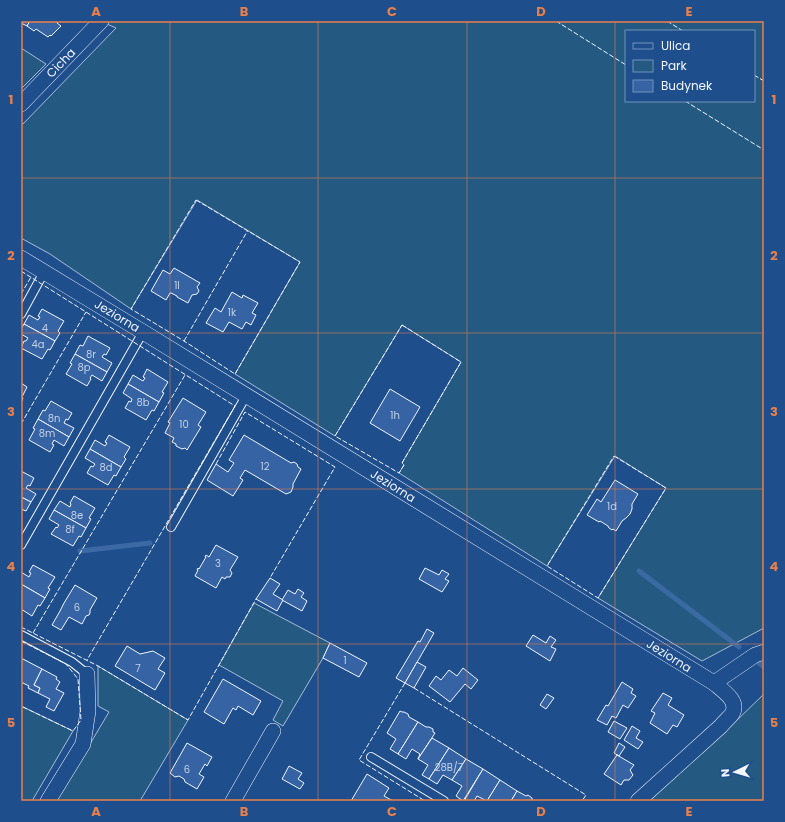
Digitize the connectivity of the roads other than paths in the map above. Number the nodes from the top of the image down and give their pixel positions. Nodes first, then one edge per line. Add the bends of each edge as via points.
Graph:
1 (94, 23) edge
2 (21, 104) edge
3 (21, 258) edge
4 (44, 272) junction
5 (21, 314) edge
6 (144, 332) junction
7 (246, 396) junction
8 (170, 527) dead end
9 (21, 545) edge
10 (21, 635) edge
11 (764, 652) edge
12 (87, 674) joint
13 (714, 683) junction
14 (273, 731) dead end
15 (371, 757) dead end
16 (48, 801) edge
17 (233, 801) edge
18 (444, 801) edge
19 (638, 801) edge

1 - 2 street, Cicha
3 - 4 street, Jeziorna
4 - 5 lane
4 - 6 street, Jeziorna
6 - 7 street, Jeziorna
6 - 9 lane
7 - 8 lane
7 - 13 street, Jeziorna
10 - 12 lane via 52,650
11 - 13 street via 755,655
12 - 16 street via 88,711 83,744
13 - 19 street, Jeziorna via 729,695 733,704 731,715
14 - 17 street
15 - 18 lane

